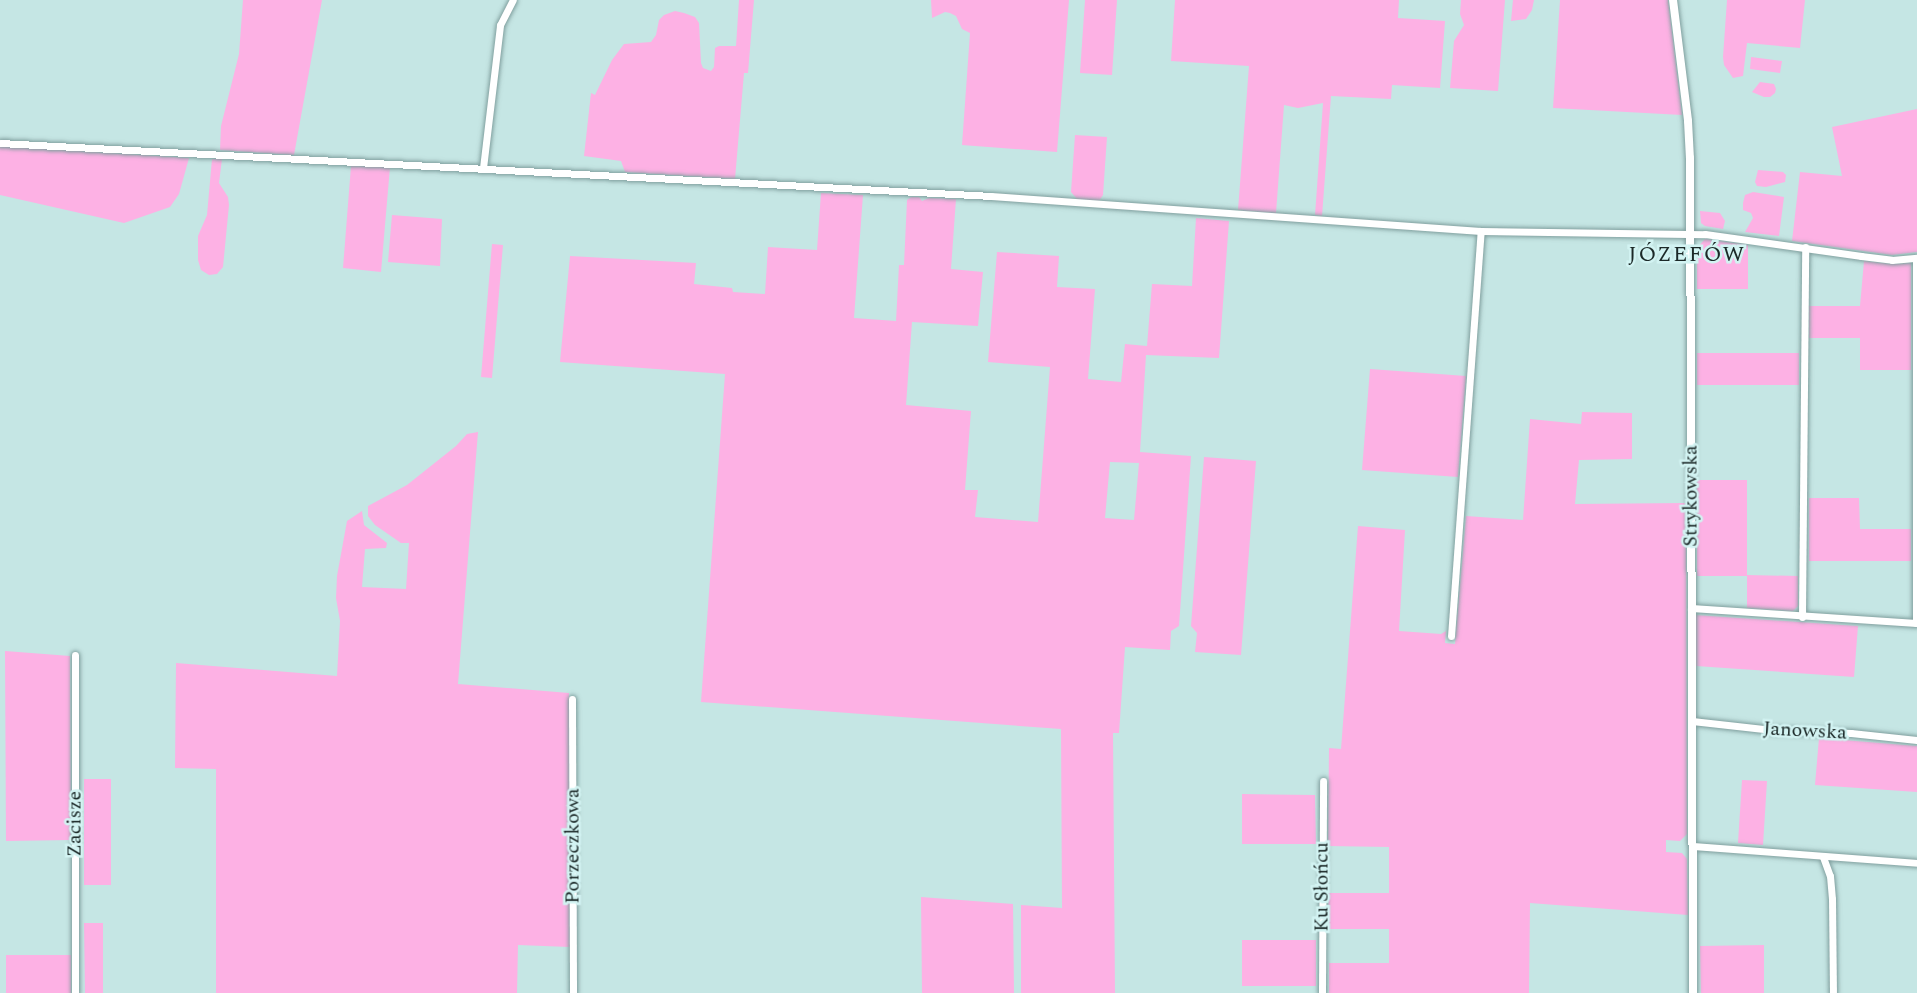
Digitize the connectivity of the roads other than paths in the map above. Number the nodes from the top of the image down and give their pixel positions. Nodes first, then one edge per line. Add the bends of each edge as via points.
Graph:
1 (513, 0) edge
2 (1673, 0) edge
3 (0, 142) edge
4 (483, 168) junction
5 (1480, 231) junction
6 (1691, 234) junction
7 (1805, 247) junction
8 (1917, 258) edge
9 (1691, 608) junction
10 (1803, 617) junction
11 (1917, 623) edge
12 (1451, 636) dead end
13 (75, 655) dead end
14 (572, 699) dead end
15 (1692, 721) junction
16 (1917, 740) edge
17 (1323, 781) dead end
18 (1693, 846) junction
19 (1823, 857) junction
20 (1917, 863) edge
21 (75, 993) edge
22 (573, 993) edge
23 (1322, 993) edge
24 (1693, 993) edge
25 (1833, 993) edge

1 - 4 street via 500,25
2 - 6 street, Strykowska via 1688,121
3 - 4 street
4 - 5 street via 991,196
5 - 6 street
5 - 12 street
6 - 7 street
6 - 9 street, Strykowska
7 - 8 street via 1892,260
7 - 10 street
8 - 11 street
9 - 10 street
9 - 15 street, Strykowska
10 - 11 street
13 - 21 street, Zacisze
14 - 22 street, Porzeczkowa
15 - 16 street, Janowska
15 - 18 street, Strykowska
17 - 23 street, Ku Słońcu
18 - 19 street
18 - 24 street, Strykowska
19 - 20 street
19 - 25 street via 1832,898

